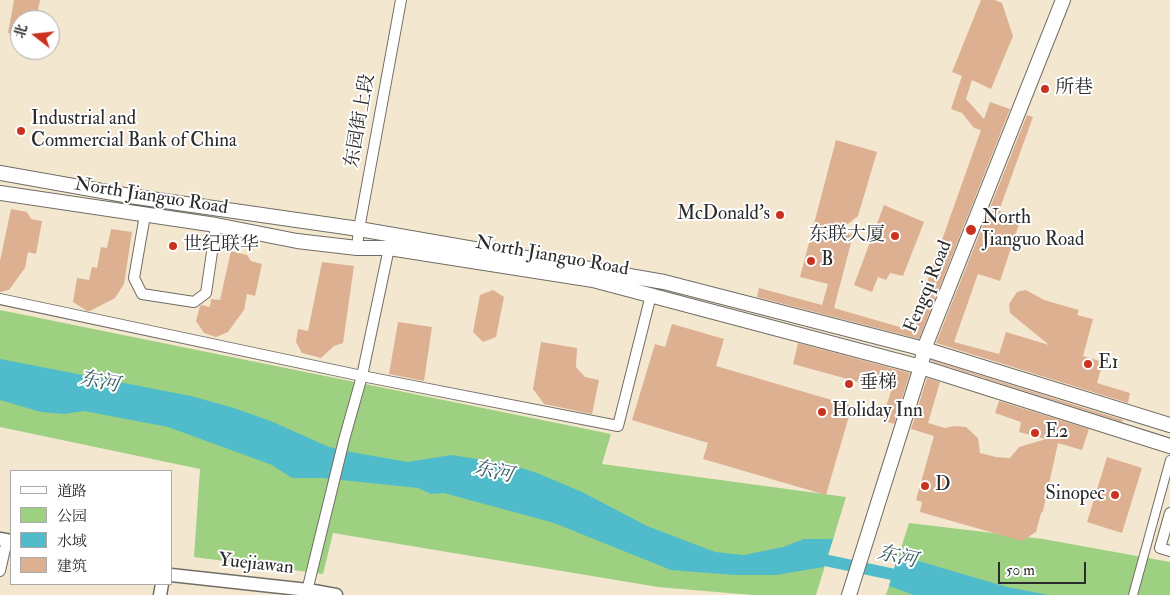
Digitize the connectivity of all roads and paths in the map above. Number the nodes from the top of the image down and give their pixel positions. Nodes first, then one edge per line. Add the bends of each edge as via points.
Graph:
1 (401, 0) edge
2 (1063, 0) edge
3 (0, 173) edge
4 (0, 194) edge
5 (145, 216) junction
6 (216, 226) junction
7 (359, 229) junction
8 (357, 248) junction
9 (389, 248) junction
10 (651, 295) junction
11 (0, 299) edge
12 (924, 349) junction
13 (920, 367) junction
14 (362, 376) junction
15 (1170, 426) edge
16 (1170, 446) edge
17 (1170, 460) edge
18 (1170, 513) edge
19 (6, 540) edge
20 (1170, 551) edge
21 (0, 571) edge
22 (172, 575) edge
23 (307, 592) edge
24 (336, 595) edge
25 (850, 595) edge
26 (1133, 595) edge

1 - 7 street, 东园街上段
2 - 12 main road, Fengqi Road
3 - 7 main road, North Jianguo Road via 130,196
4 - 5 main road, North Jianguo Road
5 - 6 main road, North Jianguo Road
5 - 6 street via 134,278 142,294 194,302 206,293
6 - 8 main road, North Jianguo Road
7 - 8 street, 东园街上段
7 - 12 main road, North Jianguo Road via 664,282
8 - 9 main road, North Jianguo Road
9 - 10 main road, North Jianguo Road via 593,280
9 - 14 street
10 - 13 main road, North Jianguo Road
10 - 14 street via 618,426
11 - 14 street
12 - 13 main road, Fengqi Road
12 - 15 main road, North Jianguo Road
13 - 16 main road, North Jianguo Road
13 - 25 main road, Fengqi Road
14 - 23 street
17 - 26 street
18 - 20 street via 1160,548
19 - 21 street
22 - 23 street, Yuejiawan
23 - 24 street, Yuejiawan

